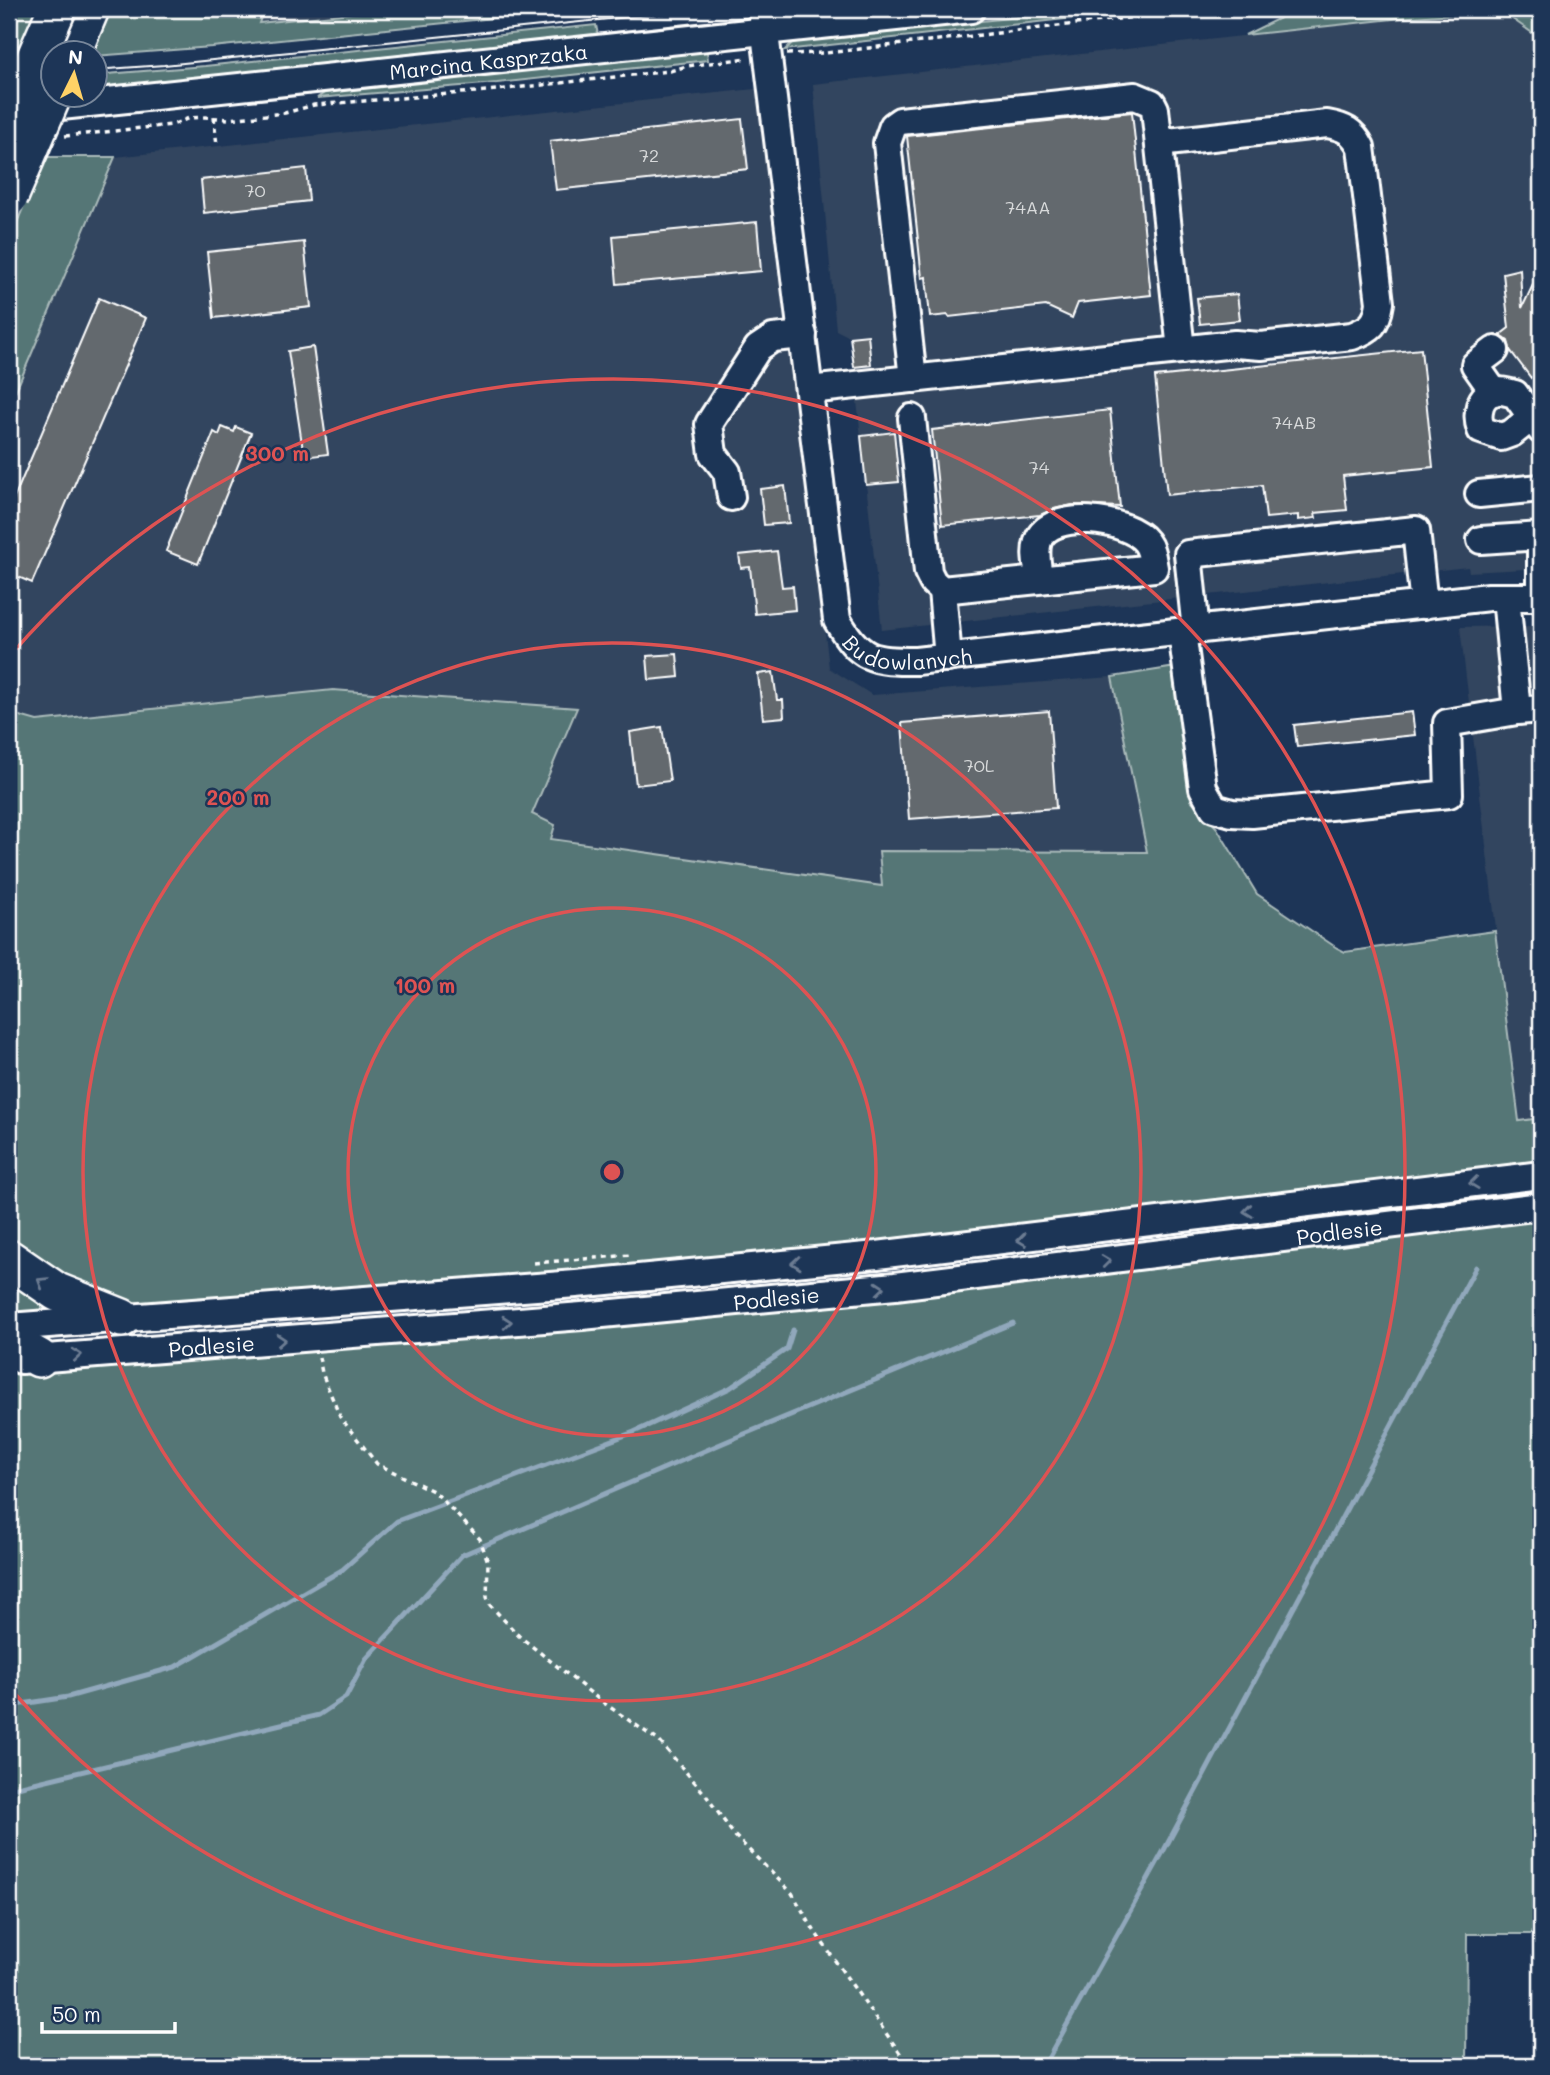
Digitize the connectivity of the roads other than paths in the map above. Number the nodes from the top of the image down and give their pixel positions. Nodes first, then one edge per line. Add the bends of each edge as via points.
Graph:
1 (57, 9) edge
2 (90, 9) edge
3 (971, 9) edge
4 (764, 20) edge
5 (78, 38) edge
6 (47, 108) edge
7 (9, 112) edge
8 (9, 119) edge
9 (1159, 143) junction
10 (9, 198) edge
11 (803, 335) junction
12 (1181, 350) junction
13 (1495, 350) dead end
14 (913, 379) junction
15 (809, 390) junction
16 (1494, 392) junction
17 (912, 418) dead end
18 (1536, 424) edge
19 (1541, 488) edge
20 (1479, 494) dead end
21 (731, 497) dead end
22 (1541, 536) edge
23 (1482, 540) dead end
24 (1541, 541) edge
25 (1039, 579) dead end
26 (942, 590) junction
27 (1506, 597) junction
28 (1541, 597) edge
29 (1424, 605) junction
30 (1189, 632) junction
31 (948, 658) junction
32 (1529, 710) edge
33 (1541, 1175) edge
34 (1541, 1206) edge
35 (9, 1259) edge
36 (122, 1318) junction
37 (9, 1327) edge
38 (19, 1353) edge

1 - 8 highway, bridge
2 - 5 highway
3 - 4 street, Marcina Kasprzaka
4 - 7 street, Marcina Kasprzaka
4 - 11 street, Budowlanych
6 - 10 highway, bridge
9 - 12 street
9 - 12 street via 1326,124 1355,135 1361,147 1380,303 1377,319 1366,331 1352,336
9 - 14 street via 1152,103 1135,96 893,125 887,143
11 - 15 street, Budowlanych
11 - 21 street via 773,338 758,348 709,424 713,454 727,472
12 - 14 street
13 - 16 street via 1475,365
14 - 15 street
15 - 31 street, Budowlanych via 837,621 866,656 885,661
16 - 18 street via 1515,394
16 - 18 street via 1485,396 1479,408 1481,430 1501,438
17 - 26 street via 928,572
19 - 20 street
22 - 23 street
24 - 28 street
25 - 26 street
26 - 31 street
27 - 28 street, Budowlanych
27 - 29 street, Budowlanych
27 - 32 street
29 - 30 street, Budowlanych
29 - 30 street via 1416,530 1188,554
30 - 31 street, Budowlanych
30 - 32 street via 1203,788 1214,808 1232,813 1449,794 1447,723
33 -> 36 street, Podlesie via 863,1257
38 -> 34 street, Podlesie via 582,1316 881,1288
36 -> 35 highway via 57,1292
36 - 37 street, Podlesie

